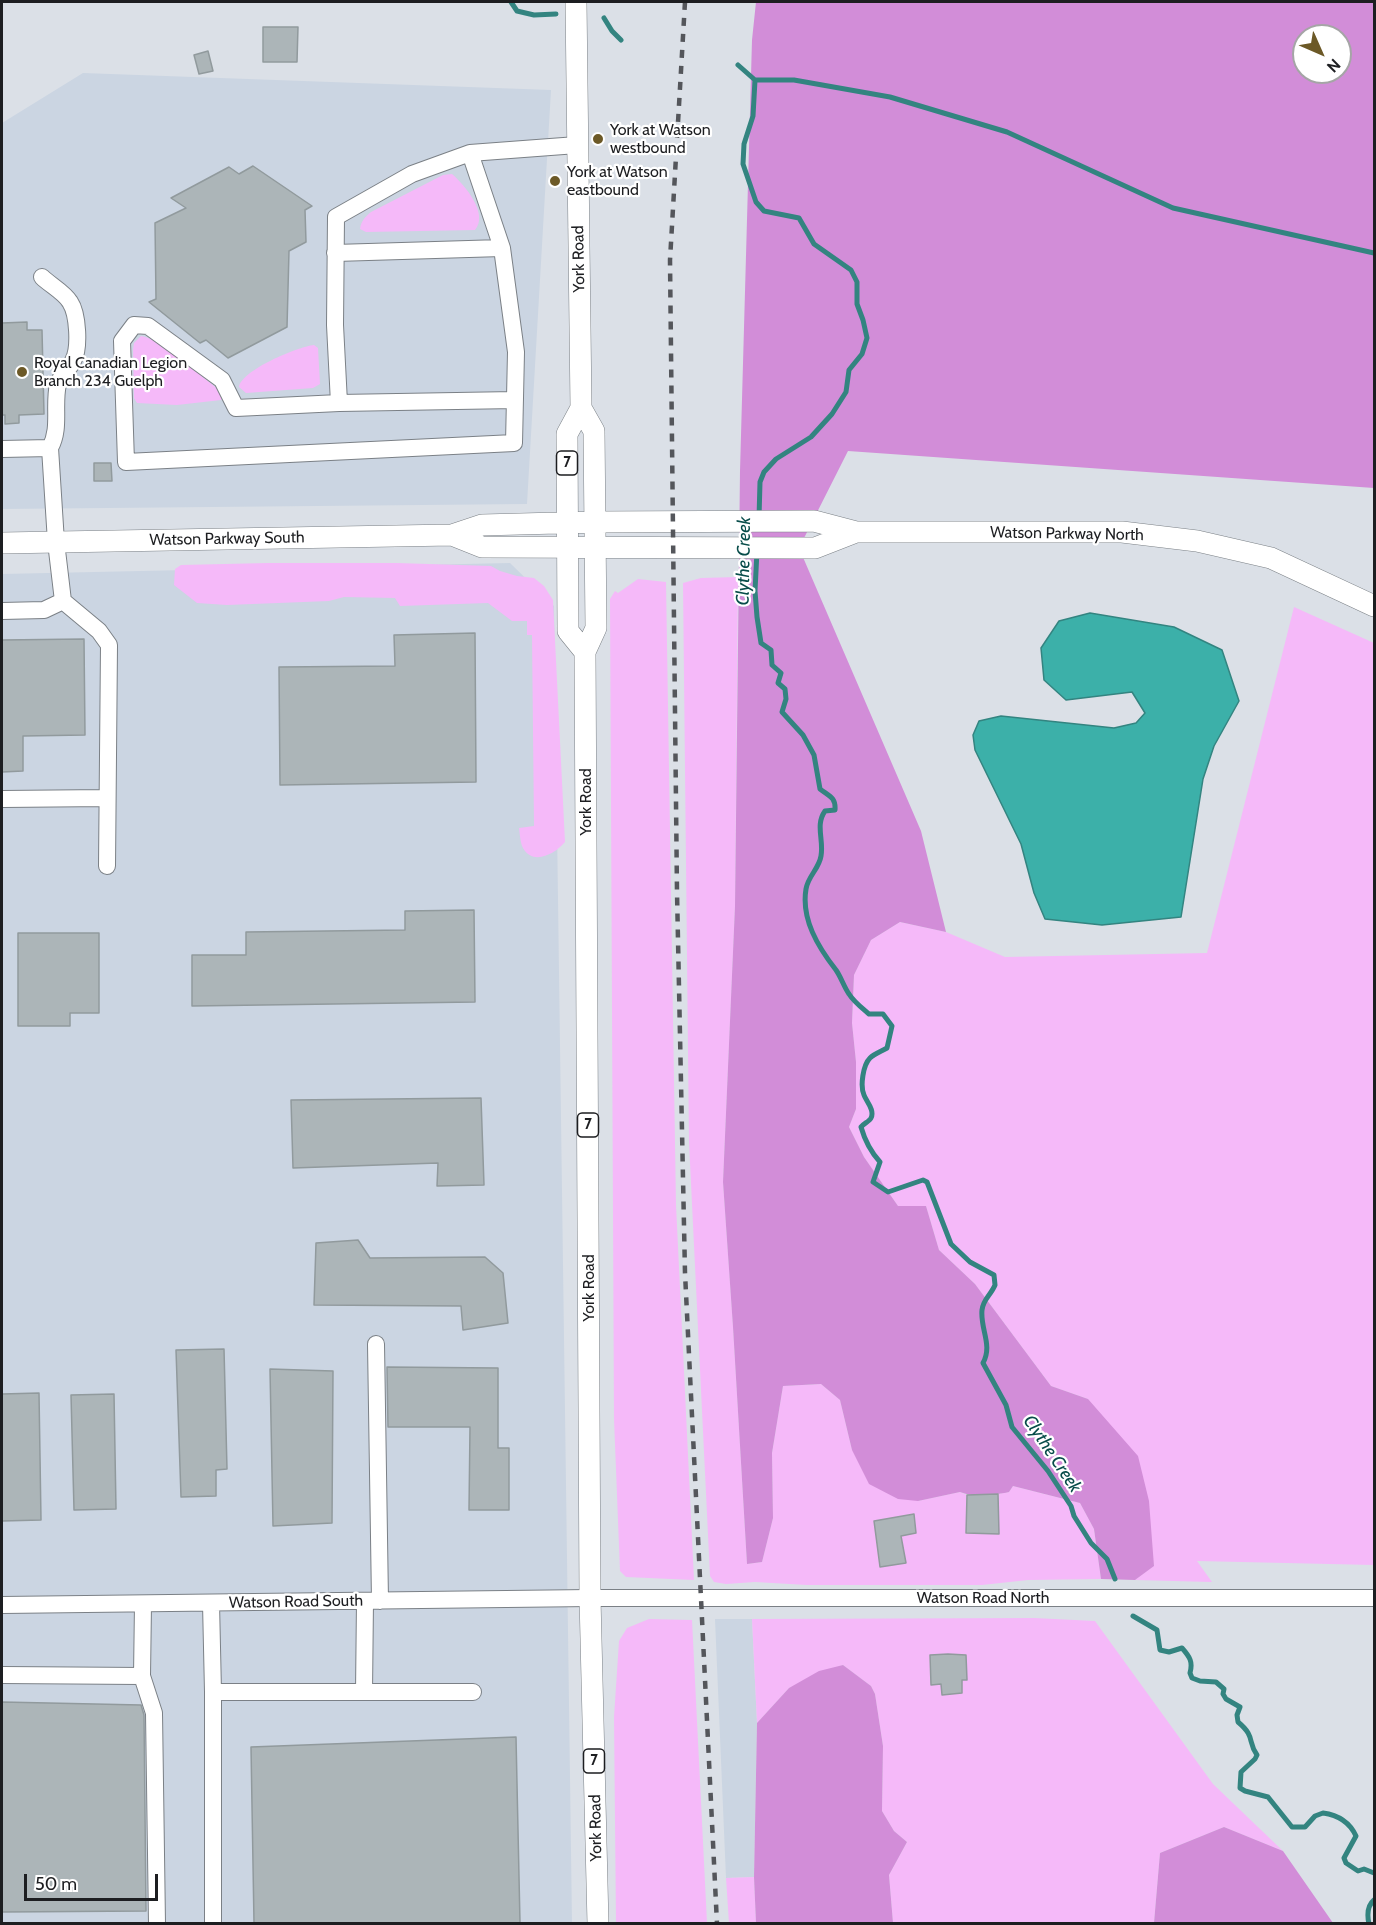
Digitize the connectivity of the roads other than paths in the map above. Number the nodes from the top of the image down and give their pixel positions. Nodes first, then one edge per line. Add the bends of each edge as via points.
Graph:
1 (576, 2) edge
2 (577, 145) junction
3 (470, 153) junction
4 (502, 248) junction
5 (335, 253) junction
6 (42, 278) dead end
7 (515, 400) junction
8 (339, 403) junction
9 (581, 408) junction
10 (50, 448) junction
11 (2, 449) edge
12 (595, 522) junction
13 (568, 523) junction
14 (856, 532) junction
15 (452, 535) junction
16 (56, 542) junction
17 (2, 543) edge
18 (568, 548) junction
19 (595, 548) junction
20 (63, 601) junction
21 (1374, 606) edge
22 (2, 611) edge
23 (585, 652) junction
24 (107, 798) junction
25 (2, 799) edge
26 (106, 866) dead end
27 (376, 1344) dead end
28 (591, 1598) junction
29 (1374, 1598) edge
30 (373, 1601) junction
31 (211, 1603) junction
32 (143, 1604) junction
33 (2, 1605) edge
34 (2, 1675) edge
35 (142, 1676) junction
36 (213, 1692) junction
37 (364, 1692) junction
38 (473, 1692) dead end
39 (157, 1923) edge
40 (213, 1923) edge
41 (598, 1923) edge

1 - 2 main road, York Road / 7
2 - 3 street
2 - 9 main road, York Road / 7
3 - 4 street
3 - 5 street via 412,174 336,217
4 - 5 street
4 - 7 street via 516,352
5 - 8 street
6 - 10 street via 71,302 78,348 58,385 56,438
7 - 8 street
7 - 8 street via 514,443 126,462 122,341 134,326 148,326 222,380 236,408
9 - 12 main road, York Road / 7 via 594,431
9 - 13 main road, York Road / 7 via 567,434
10 - 11 street
10 - 16 street
12 - 13 main road, Watson Parkway North
12 - 14 main road, Watson Parkway North via 814,521
12 - 19 main road, York Road / 7
13 - 15 main road, Watson Parkway South via 482,525
13 - 18 main road, York Road / 7
14 - 19 main road, Watson Parkway North via 815,548
14 - 21 main road, Watson Parkway North via 1122,532 1197,540 1271,558
15 - 16 main road, Watson Parkway South
15 - 18 main road, Watson Parkway South via 482,547
16 - 17 main road, Watson Parkway South
16 - 20 street
18 - 19 main road, Watson Parkway North
18 - 23 main road, York Road / 7 via 568,631
19 - 23 main road, York Road / 7 via 596,628
20 - 22 street via 44,610
20 - 24 street via 99,631 109,645
23 - 28 main road, York Road / 7
24 - 25 street
24 - 26 street
27 - 30 street
28 - 29 street, Watson Road North
28 - 30 street, Watson Road South
28 - 41 main road, York Road / 7
30 - 31 street, Watson Road South
30 - 37 street
31 - 32 street, Watson Road South
31 - 36 street
32 - 33 street, Watson Road South
32 - 35 street
34 - 35 street
35 - 39 street via 154,1713
36 - 37 street
36 - 40 street
37 - 38 street

